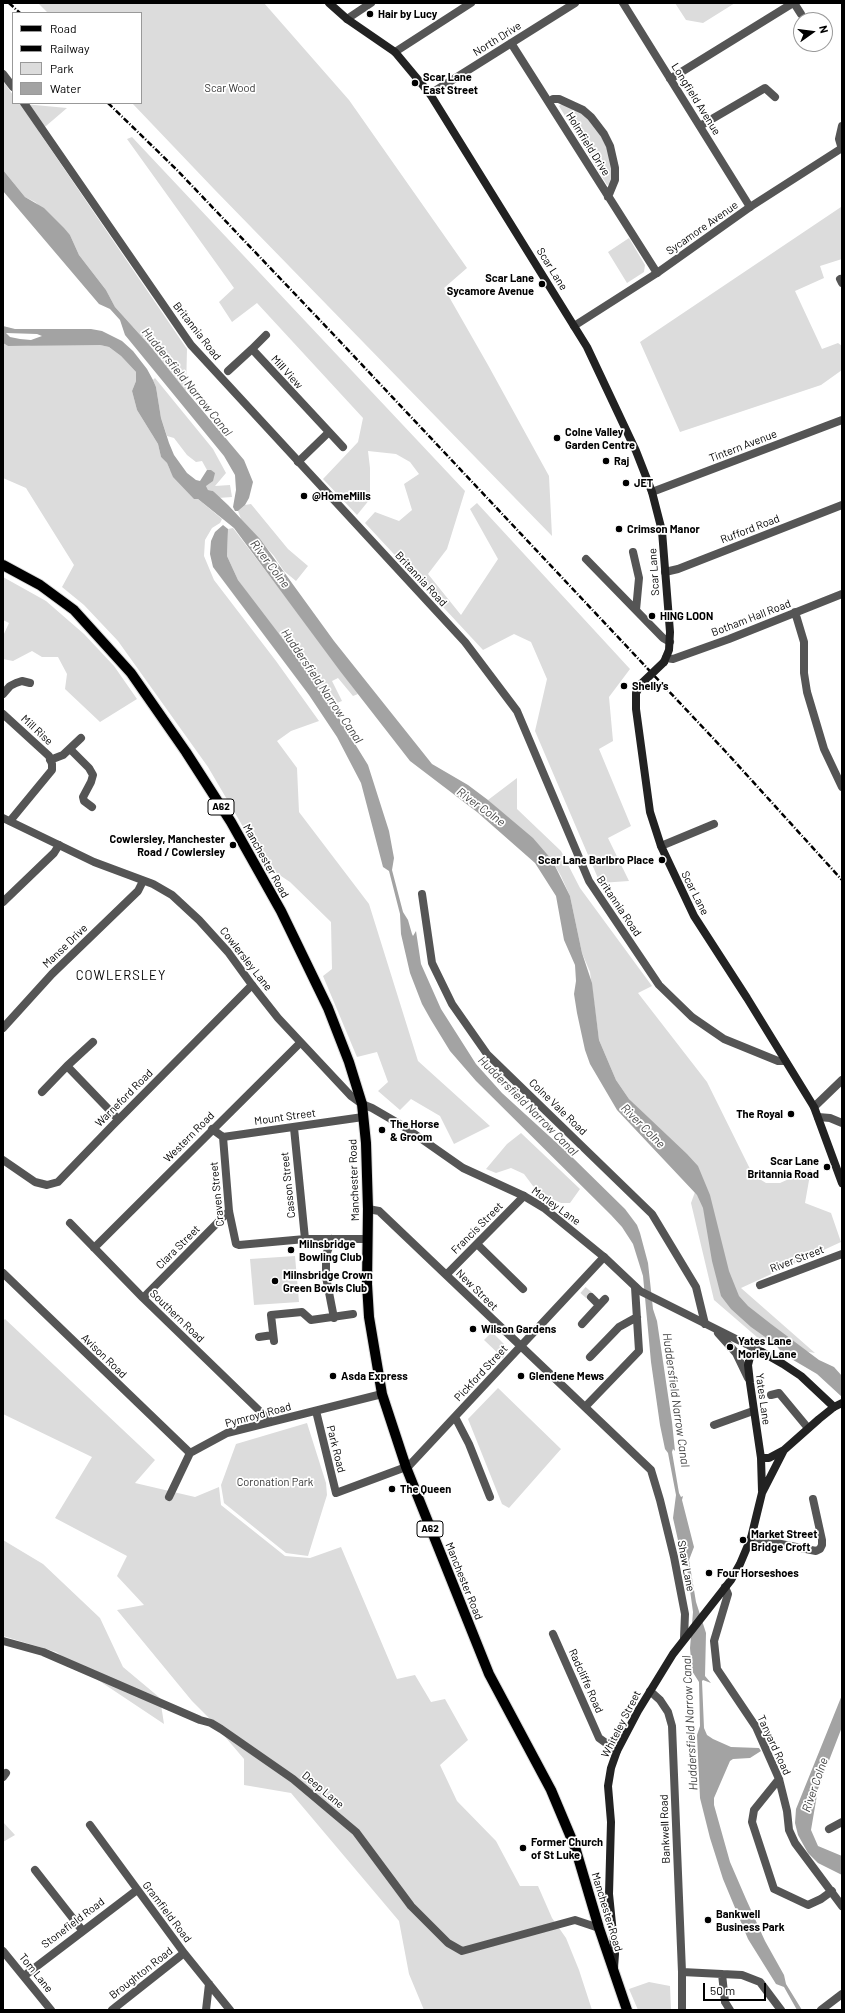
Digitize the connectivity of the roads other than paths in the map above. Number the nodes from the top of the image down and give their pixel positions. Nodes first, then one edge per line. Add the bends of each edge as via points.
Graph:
1 (329, 3) edge
2 (370, 3) edge
3 (471, 3) edge
4 (574, 3) edge
5 (623, 3) edge
6 (793, 3) edge
7 (800, 12) edge
8 (347, 19) junction
9 (511, 43) junction
10 (395, 52) junction
11 (3, 74) edge
12 (670, 79) junction
13 (12, 87) edge
14 (430, 94) junction
15 (775, 97) dead end
16 (549, 102) junction
17 (25, 104) edge
18 (700, 126) junction
19 (842, 126) edge
20 (842, 148) edge
21 (608, 197) junction
22 (750, 207) junction
23 (657, 273) junction
24 (574, 326) junction
25 (266, 335) dead end
26 (252, 349) junction
27 (228, 371) dead end
28 (842, 420) edge
29 (330, 432) junction
30 (343, 447) dead end
31 (298, 462) junction
32 (652, 492) junction
33 (842, 505) edge
34 (633, 552) dead end
35 (586, 559) dead end
36 (3, 565) edge
37 (665, 572) junction
38 (842, 594) edge
39 (636, 610) junction
40 (795, 612) junction
41 (670, 642) junction
42 (665, 660) junction
43 (30, 683) dead end
44 (3, 694) edge
45 (3, 714) edge
46 (81, 738) dead end
47 (71, 750) junction
48 (50, 760) junction
49 (842, 787) edge
50 (92, 807) dead end
51 (6, 819) edge
52 (714, 824) dead end
53 (59, 845) junction
54 (661, 846) junction
55 (143, 881) junction
56 (422, 894) dead end
57 (3, 902) edge
58 (252, 985) junction
59 (3, 1028) edge
60 (93, 1042) dead end
61 (300, 1043) junction
62 (785, 1061) junction
63 (67, 1066) junction
64 (842, 1080) edge
65 (42, 1092) dead end
66 (362, 1104) junction
67 (814, 1107) junction
68 (363, 1117) junction
69 (818, 1117) junction
70 (118, 1119) junction
71 (842, 1123) edge
72 (294, 1128) junction
73 (212, 1129) junction
74 (223, 1137) junction
75 (3, 1160) edge
76 (842, 1183) edge
77 (524, 1196) junction
78 (368, 1209) junction
79 (229, 1211) junction
80 (70, 1223) dead end
81 (305, 1239) junction
82 (332, 1239) junction
83 (367, 1239) junction
84 (477, 1244) junction
85 (94, 1248) junction
86 (842, 1254) edge
87 (604, 1258) junction
88 (3, 1274) edge
89 (446, 1275) junction
90 (760, 1284) dead end
91 (523, 1288) dead end
92 (637, 1289) junction
93 (591, 1297) tunnel mouth
94 (143, 1298) junction
95 (606, 1299) dead end
96 (599, 1305) junction
97 (353, 1314) dead end
98 (637, 1317) junction
99 (334, 1318) junction
100 (582, 1324) dead end
101 (708, 1325) junction
102 (259, 1337) dead end
103 (521, 1347) junction
104 (762, 1352) junction
105 (590, 1357) dead end
106 (750, 1383) junction
107 (382, 1394) junction
108 (772, 1395) dead end
109 (838, 1405) edge
110 (585, 1407) junction
111 (316, 1411) junction
112 (753, 1411) junction
113 (455, 1417) junction
114 (271, 1422) junction
115 (714, 1425) dead end
116 (808, 1428) junction
117 (784, 1450) junction
118 (190, 1454) junction
119 (761, 1458) junction
120 (406, 1468) junction
121 (762, 1494) junction
122 (169, 1497) dead end
123 (490, 1497) dead end
124 (813, 1499) dead end
125 (660, 1500) joint
126 (751, 1538) junction
127 (725, 1587) junction
128 (553, 1634) dead end
129 (684, 1638) junction
130 (3, 1641) edge
131 (650, 1691) junction
132 (617, 1751) junction
133 (779, 1779) junction
134 (842, 1822) edge
135 (90, 1825) dead end
136 (830, 1829) dead end
137 (35, 1870) dead end
138 (136, 1890) junction
139 (832, 1891) junction
140 (842, 1906) edge
141 (599, 1928) junction
142 (82, 1930) junction
143 (3, 1951) edge
144 (184, 1953) junction
145 (613, 1972) junction
146 (682, 1972) junction
147 (722, 1974) junction
148 (24, 1976) junction
149 (209, 1984) junction
150 (842, 1994) edge
151 (51, 2010) edge
152 (112, 2010) edge
153 (206, 2010) edge
154 (230, 2010) edge
155 (627, 2010) edge
156 (682, 2010) edge
157 (730, 2010) edge
158 (781, 2010) edge
159 (821, 2010) edge

1 - 8 main road, Scar Lane
2 - 8 street
3 - 10 street
4 - 9 street, North Drive
5 - 12 street, Longfield Avenue
6 - 7 street
6 - 12 street
8 - 10 main road, Scar Lane
9 - 14 street, North Drive
9 - 16 street, Holmfield Drive
10 - 14 main road, Scar Lane
11 - 13 street
12 - 18 street, Longfield Avenue
14 - 24 main road, Scar Lane
15 - 18 street via 764,88
16 - 21 street, Holmfield Drive
16 - 21 street, Holmfield Drive via 559,98 583,110 604,134 610,146 615,168 615,180
17 - 31 street, Britannia Road via 191,345
18 - 22 street, Longfield Avenue
19 - 20 street, Sycamore Avenue via 839,139
20 - 22 street, Sycamore Avenue
21 - 23 street, Holmfield Drive
22 - 23 street, Sycamore Avenue
23 - 24 street, Sycamore Avenue
24 - 32 main road, Scar Lane via 611,395
25 - 26 street
26 - 27 street
26 - 29 street, Mill View
28 - 32 street, Tintern Avenue
29 - 30 street, Mill View
29 - 31 street
31 - 62 street, Britannia Road via 465,642 517,711 589,881 659,985 692,1017 724,1038 778,1061
32 - 37 main road, Scar Lane via 662,530
33 - 37 street, Rufford Road
34 - 39 street via 639,578
35 - 39 street
36 - 66 main road, Manchester Road / A62 via 40,585 74,610 131,673 186,752 231,822 310,968 349,1062
37 - 41 main road, Scar Lane
38 - 40 street, Botham Hall Road
39 - 41 street
40 - 42 street, Botham Hall Road
40 - 49 street via 804,642 807,692 824,749
41 - 42 main road, Scar Lane
42 - 54 main road, Scar Lane, bridge via 636,693 650,812
43 - 44 street via 16,683
45 - 48 street, Mill Rise via 49,756
46 - 47 street
47 - 48 street
47 - 50 street via 93,775 82,797
48 - 51 street, Mill Rise via 52,770
51 - 53 street, Cowlersley Lane
52 - 54 street
53 - 55 street, Cowlersley Lane
53 - 57 street via 54,853
54 - 62 main road, Scar Lane via 694,916
55 - 58 street, Cowlersley Lane via 172,895 199,920 228,952
55 - 59 street, Manse Drive via 138,890 52,974
56 - 101 street, Colne Vale Road via 432,963 452,1004 487,1054 652,1214 696,1287
58 - 61 street, Cowlersley Lane
58 - 70 street, Warneford Road
60 - 63 street
61 - 66 street, Cowlersley Lane via 351,1096
61 - 73 street, Western Road
62 - 67 main road, Scar Lane
63 - 65 street
63 - 70 street
64 - 67 street
66 - 68 main road, Manchester Road / A62
66 - 77 street, Morley Lane via 402,1126 462,1168
67 - 69 main road, Scar Lane
68 - 72 street, Mount Street
68 - 78 main road, Manchester Road / A62
69 - 71 street
69 - 76 main road, Scar Lane
70 - 75 street, Warneford Road via 58,1182 47,1185 36,1182
72 - 74 street, Mount Street
72 - 81 street, Casson Street
73 - 74 street
73 - 85 street, Western Road
74 - 79 street, Craven Street
77 - 84 street, Francis Street
77 - 87 street, Morley Lane via 544,1208
78 - 83 main road, Manchester Road / A62
78 - 89 street, New Street via 379,1211
79 - 81 street, Craven Street via 234,1242 239,1245
79 - 94 street, Clara Street
80 - 85 street, Southern Road
81 - 82 street
82 - 83 street
82 - 99 street via 326,1255 326,1277
83 - 107 main road, Manchester Road / A62 via 369,1317
84 - 89 street, Francis Street
84 - 91 street
85 - 94 street, Southern Road
86 - 90 street, River Street
87 - 92 street, Morley Lane
87 - 103 street, Pickford Street via 581,1287
88 - 118 street, Avison Road
89 - 103 street, New Street
92 - 98 street
92 - 101 street, Morley Lane
93 - 96 street
94 - 114 street, Southern Road
95 - 96 street
96 - 100 street
97 - 99 street
98 - 105 street via 619,1327
98 - 110 street via 639,1351
99 - 102 street via 311,1320 302,1312 271,1314 273,1338
101 - 104 street, Morley Lane
101 - 106 street, Morley Lane via 736,1352
103 - 110 street, New Street
103 - 113 street, Pickford Street
104 - 106 main road, Yates Lane via 750,1358
104 - 109 main road, Morley Lane via 801,1376
106 - 112 main road, Yates Lane
107 - 111 street, Pymroyd Road
107 - 120 main road, Manchester Road / A62
108 - 116 street via 779,1393
109 - 116 main road
110 - 125 street, New Street via 651,1470
111 - 114 street, Pymroyd Road
111 - 120 street, Park Road via 336,1493
112 - 115 street
112 - 119 main road, Yates Lane
113 - 120 street, Pickford Street
113 - 123 street via 469,1444
114 - 118 street, Pymroyd Road via 227,1433
116 - 117 main road
117 - 119 main road via 769,1458
117 - 121 main road
118 - 122 street
119 - 121 main road, Yates Lane
120 - 141 main road, Manchester Road / A62 via 489,1674 551,1790 575,1847
121 - 126 main road, Whiteley Street
124 - 126 street via 822,1540 822,1545 816,1551
125 - 129 street, Shaw Lane via 684,1614
126 - 127 main road, Whiteley Street via 740,1564
127 - 129 main road, Whiteley Street
127 - 133 street, Tanyard Road via 728,1594 714,1641 717,1668 756,1728
128 - 132 street, Radcliffe Road via 599,1738
129 - 131 main road, Whiteley Street
130 - 141 street, Deep Lane via 43,1652 221,1729 293,1779 356,1832 411,1906 448,1943 462,1950 574,1920
131 - 132 main road, Whiteley Street
131 - 146 street, Bankwell Road via 668,1712 672,1726
132 - 145 main road, Whiteley Street via 608,1786 611,1822 609,1894 615,1954
133 - 139 street, Tanyard Road via 789,1830 795,1843
133 - 139 street via 754,1810 752,1822 774,1889 808,1905
134 - 136 street
135 - 138 street, Gramfield Road
137 - 142 street
138 - 142 street, Stonefield Road
138 - 144 street, Gramfield Road
139 - 140 street, Tanyard Road
141 - 145 main road, Manchester Road / A62
142 - 148 street, Stonefield Road
143 - 148 street, Tom Lane
144 - 149 street, Gramfield Road
144 - 152 street, Broughton Road
145 - 155 main road, Manchester Road / A62
146 - 147 street
146 - 156 street, Bankwell Road
147 - 157 street via 724,2002
147 - 158 street via 742,1975 760,1982
148 - 151 street, Tom Lane
149 - 153 street
149 - 154 street, Gramfield Road
150 - 159 street

